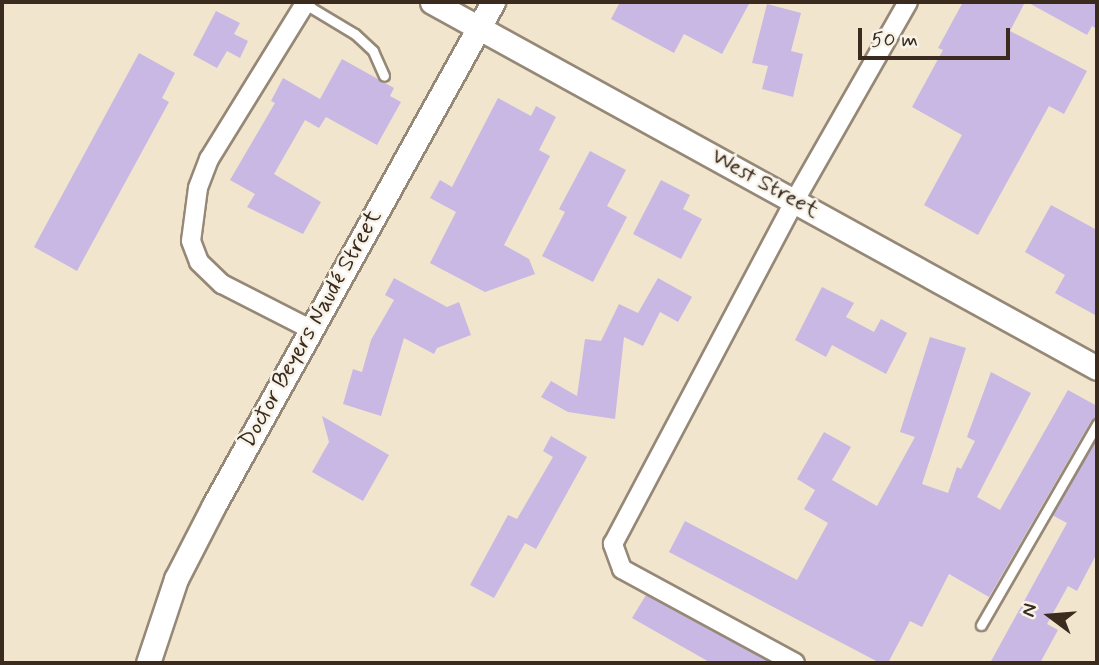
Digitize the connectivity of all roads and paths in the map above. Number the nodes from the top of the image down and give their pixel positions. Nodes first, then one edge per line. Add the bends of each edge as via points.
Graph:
1 (432, 2) edge
2 (492, 2) edge
3 (908, 2) edge
4 (306, 3) edge
5 (479, 27) junction
6 (384, 76) dead end
7 (794, 200) junction
8 (310, 329) junction
9 (1097, 368) edge
10 (1097, 424) edge
11 (981, 625) dead end
12 (148, 663) edge
13 (795, 663) edge

1 - 5 street, West Street
2 - 5 street, Doctor Beyers Naudé Street
3 - 7 street
4 - 6 lane via 355,34 373,51
4 - 8 street via 209,159 198,188 191,241 199,262 222,284
5 - 7 street, West Street
5 - 8 street, Doctor Beyers Naudé Street
7 - 9 street, West Street
7 - 13 street via 623,523 612,552 622,569
8 - 12 street, Doctor Beyers Naudé Street via 176,579
10 - 11 lane

